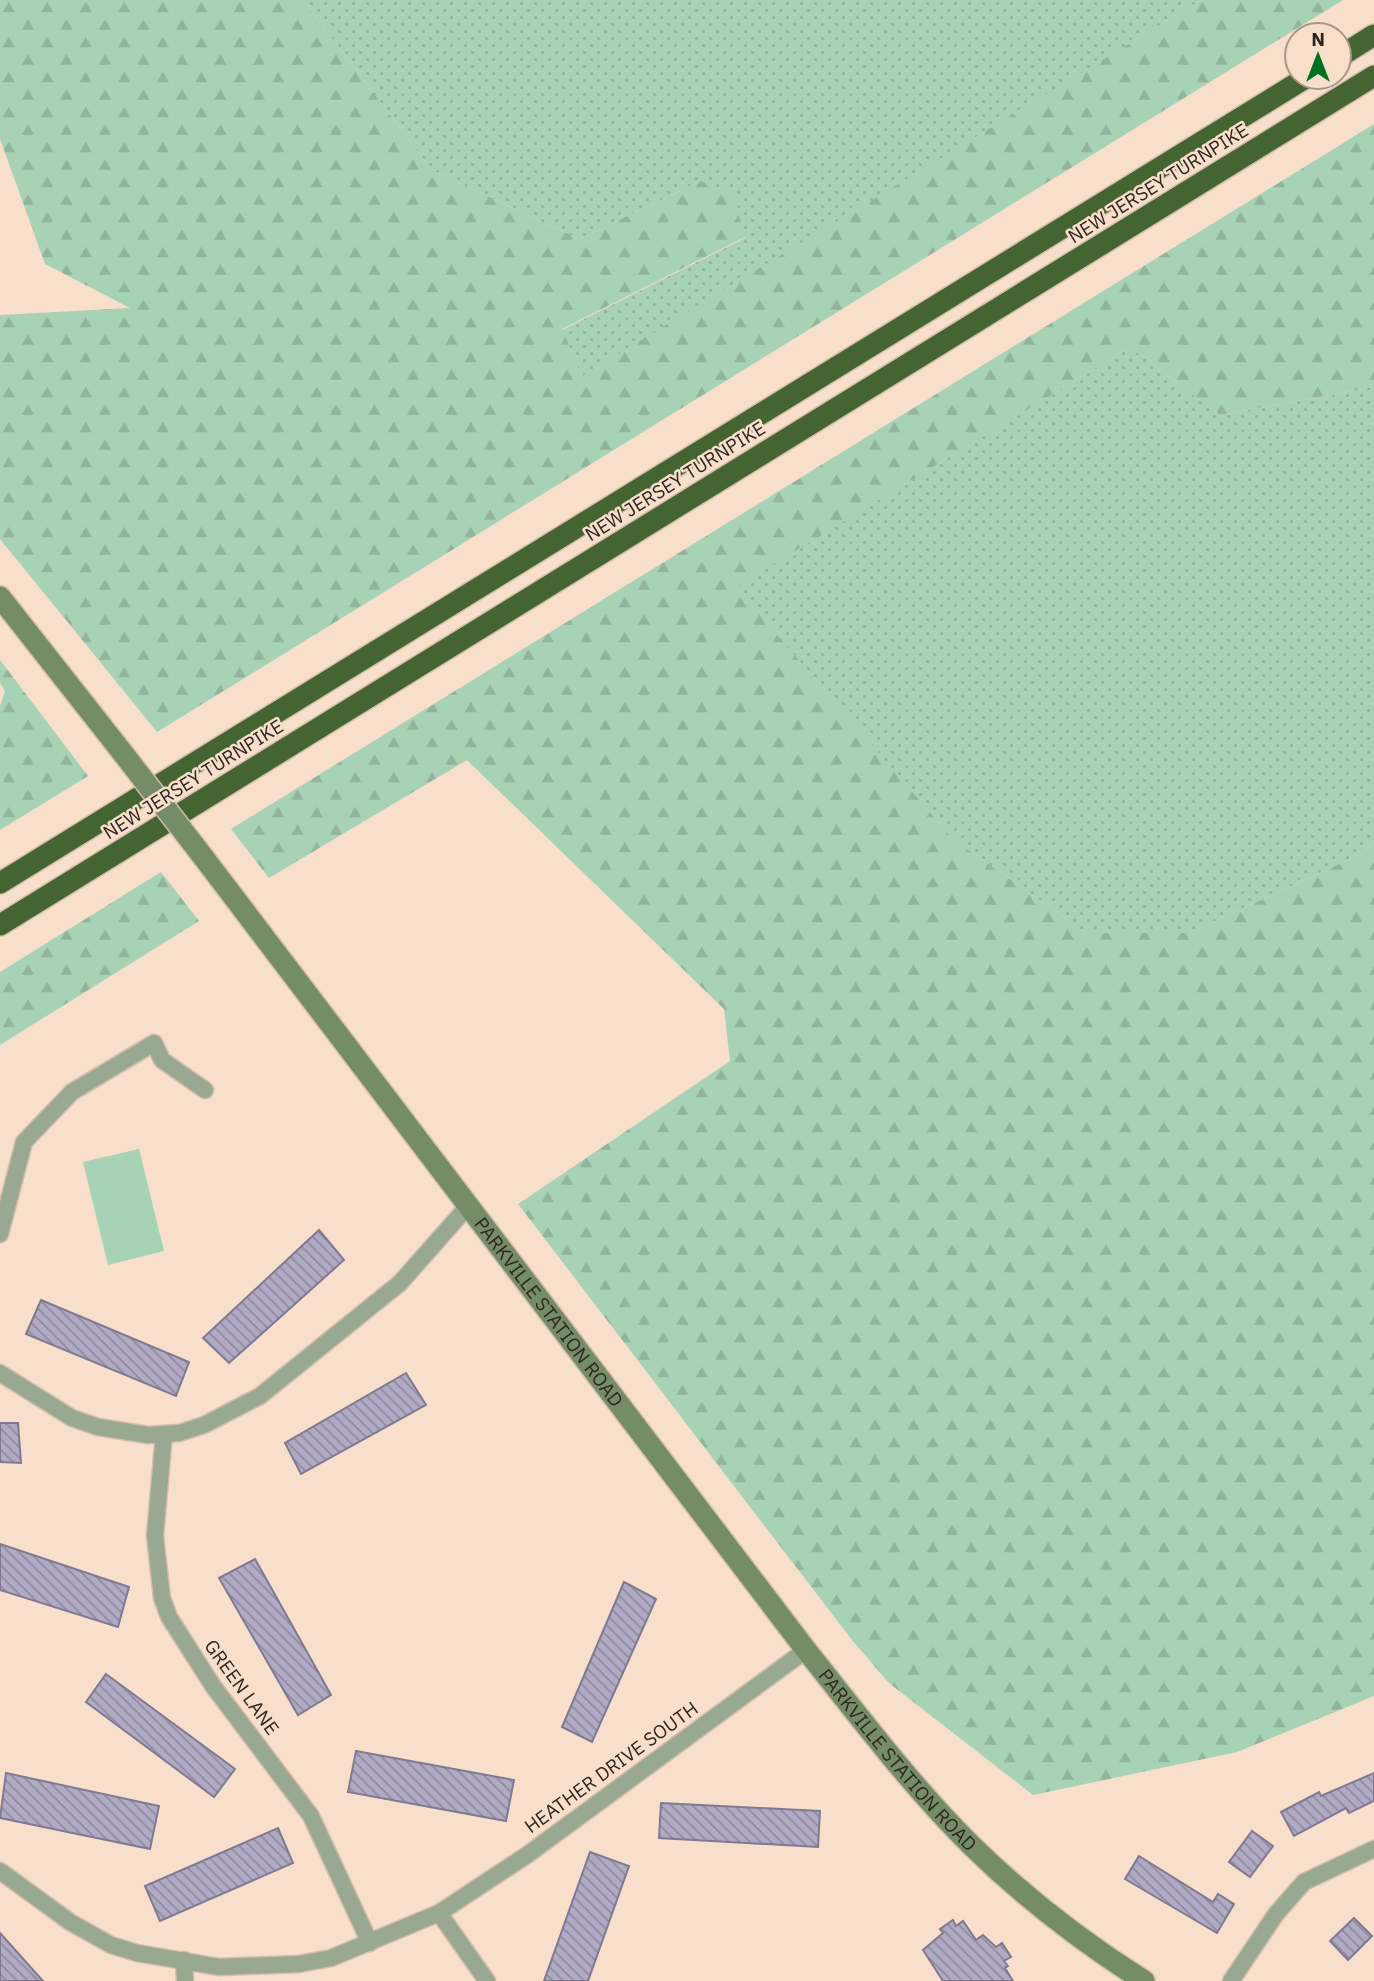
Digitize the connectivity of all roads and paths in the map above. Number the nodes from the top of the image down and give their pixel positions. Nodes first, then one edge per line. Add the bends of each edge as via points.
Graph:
1 (1374, 35) edge
2 (1353, 48) edge
3 (1374, 76) edge
4 (1284, 91) edge
5 (0, 597) edge
6 (0, 883) edge
7 (0, 925) edge
8 (205, 1090) dead end
9 (468, 1206) junction
10 (0, 1234) edge
11 (0, 1373) edge
12 (164, 1434) junction
13 (806, 1650) junction
14 (1374, 1849) edge
15 (0, 1871) edge
16 (439, 1913) junction
17 (370, 1943) junction
18 (184, 1960) junction
19 (185, 1981) edge
20 (487, 1981) edge
21 (1144, 1981) edge
22 (1231, 1981) edge

1 - 2 highway
3 - 7 highway, NEW JERSEY TURNPIKE
4 - 6 highway, NEW JERSEY TURNPIKE
5 - 9 main road, PARKVILLE STATION ROAD, bridge
8 - 10 street via 162,1060 154,1043 72,1092 24,1142
9 - 12 street via 400,1283 260,1396 204,1425
9 - 13 main road, PARKVILLE STATION ROAD
11 - 12 street via 72,1418 121,1433
12 - 17 street, GREEN LANE via 155,1536 162,1598 169,1617 213,1686 312,1816
13 - 16 street, HEATHER DRIVE SOUTH via 527,1855
13 - 21 main road, PARKVILLE STATION ROAD via 907,1775 971,1845 1065,1927
14 - 22 street via 1304,1882 1276,1914
15 - 18 street, HEATHER DRIVE SOUTH via 70,1922 111,1945
16 - 17 street, HEATHER DRIVE SOUTH
16 - 20 street
17 - 18 street, HEATHER DRIVE SOUTH via 299,1964 219,1967
18 - 19 street

